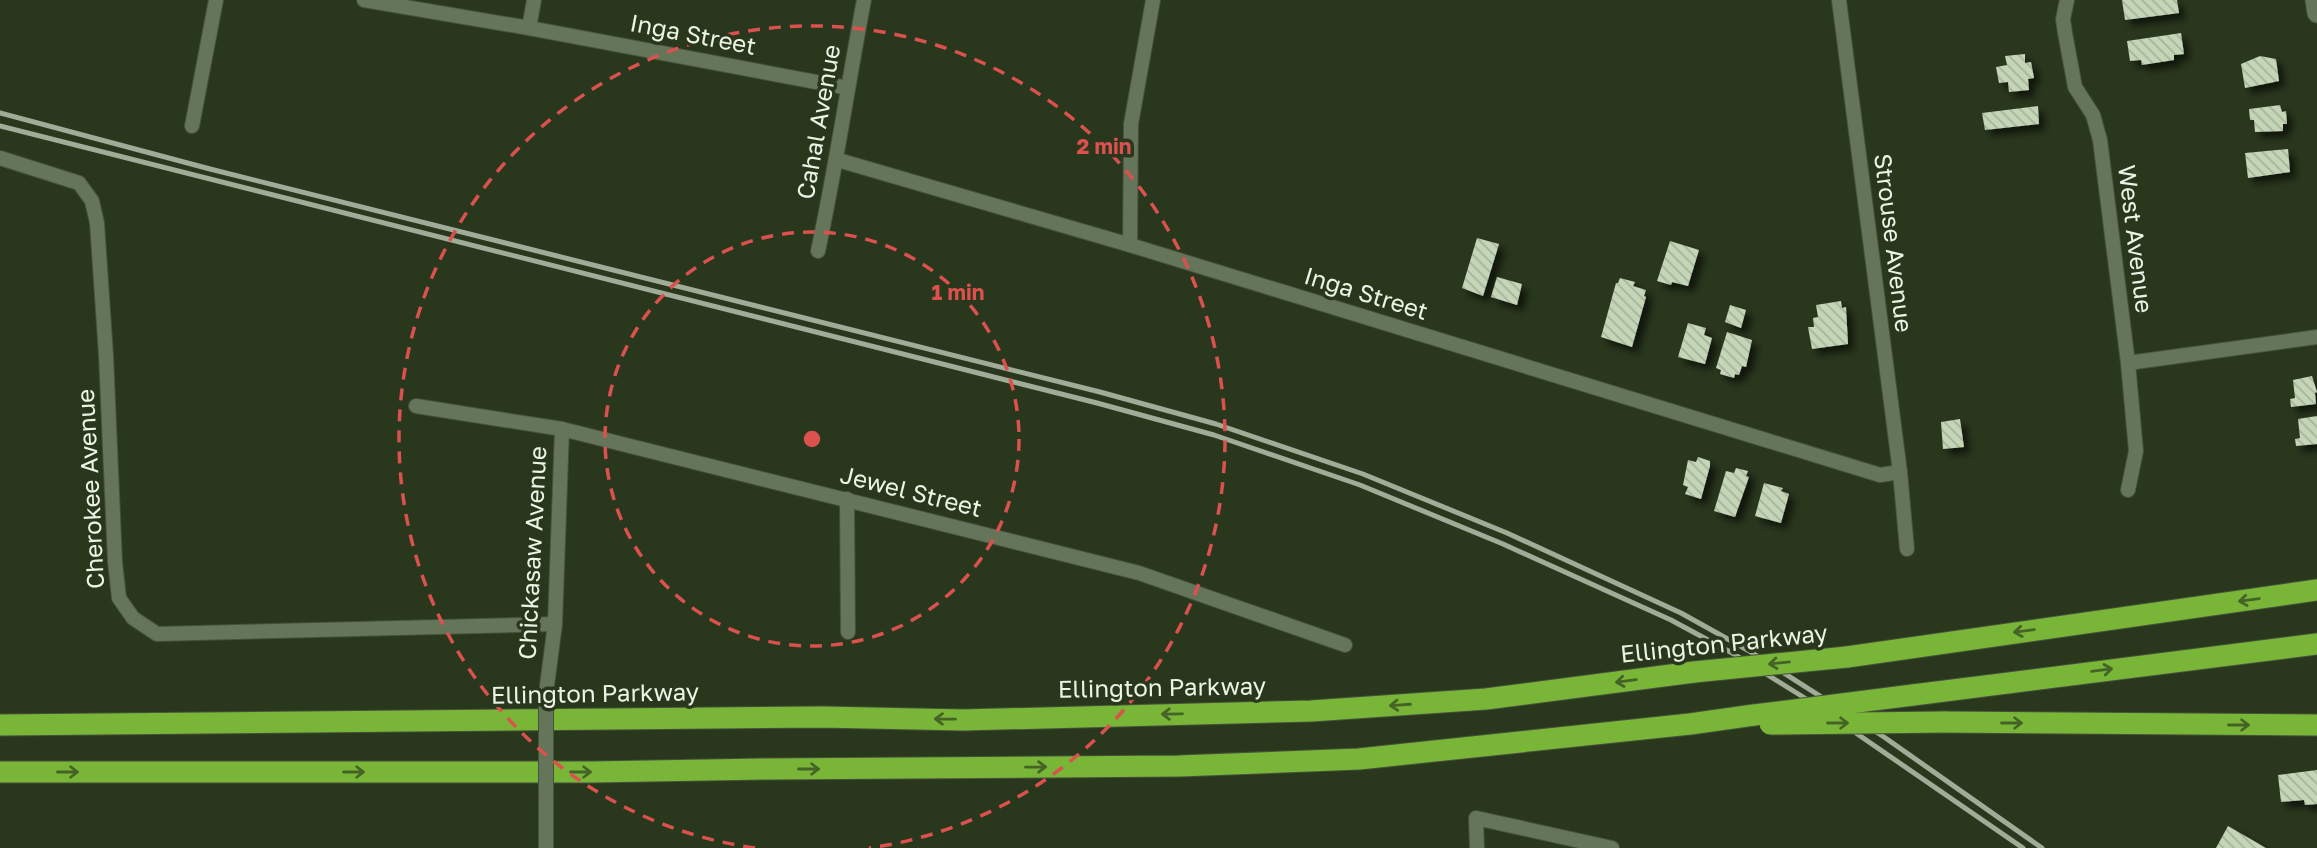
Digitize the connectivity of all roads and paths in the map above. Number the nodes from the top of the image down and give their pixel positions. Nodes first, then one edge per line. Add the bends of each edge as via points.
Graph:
1 (216, 0) edge
2 (364, 0) edge
3 (534, 0) edge
4 (864, 0) edge
5 (1153, 0) edge
6 (1839, 0) edge
7 (2067, 0) edge
8 (2315, 0) edge
9 (2317, 13) edge
10 (529, 28) junction
11 (848, 88) junction
12 (192, 126) dead end
13 (0, 158) edge
14 (838, 160) junction
15 (1130, 245) junction
16 (818, 251) dead end
17 (2317, 337) edge
18 (2128, 363) junction
19 (416, 406) dead end
20 (562, 429) junction
21 (1900, 471) junction
22 (2128, 490) dead end
23 (847, 499) junction
24 (1907, 549) dead end
25 (2317, 590) edge
26 (555, 624) junction
27 (848, 632) dead end
28 (2317, 644) edge
29 (1345, 645) dead end
30 (1762, 719) junction
31 (0, 725) edge
32 (2317, 725) edge
33 (0, 772) edge
34 (546, 848) edge
35 (1477, 848) edge
36 (1612, 848) edge

1 - 12 street
2 - 10 street, Inga Street
3 - 10 street
4 - 11 street, Cahal Avenue
5 - 15 street via 1131,124
6 - 21 street, Strouse Avenue
7 - 18 street, West Avenue via 2065,42 2075,87 2093,115 2100,140
8 - 9 main road
10 - 11 street, Inga Street
11 - 14 street, Cahal Avenue
13 - 26 street, Cherokee Avenue via 79,183 92,201 106,355 115,562 119,598 133,618 157,634
14 - 15 street, Inga Street
14 - 16 street, Cahal Avenue
15 - 21 street, Inga Street via 1880,475
17 - 18 street
18 - 22 street, West Avenue via 2136,452
19 - 20 street, Jewel Street
20 - 23 street, Jewel Street
20 - 26 street, Chickasaw Avenue
21 - 24 street, Strouse Avenue
23 - 27 street
23 - 29 street, Jewel Street via 1139,573
25 -> 31 highway, Ellington Parkway, bridge via 1847,657 1486,699 1311,711 963,720 822,717
26 - 34 street, Chickasaw Avenue, bridge via 546,693
30 -> 28 highway, bridge via 1913,695
30 -> 32 highway, bridge
33 -> 30 highway via 1179,766 1359,759
35 - 36 street via 1476,818

